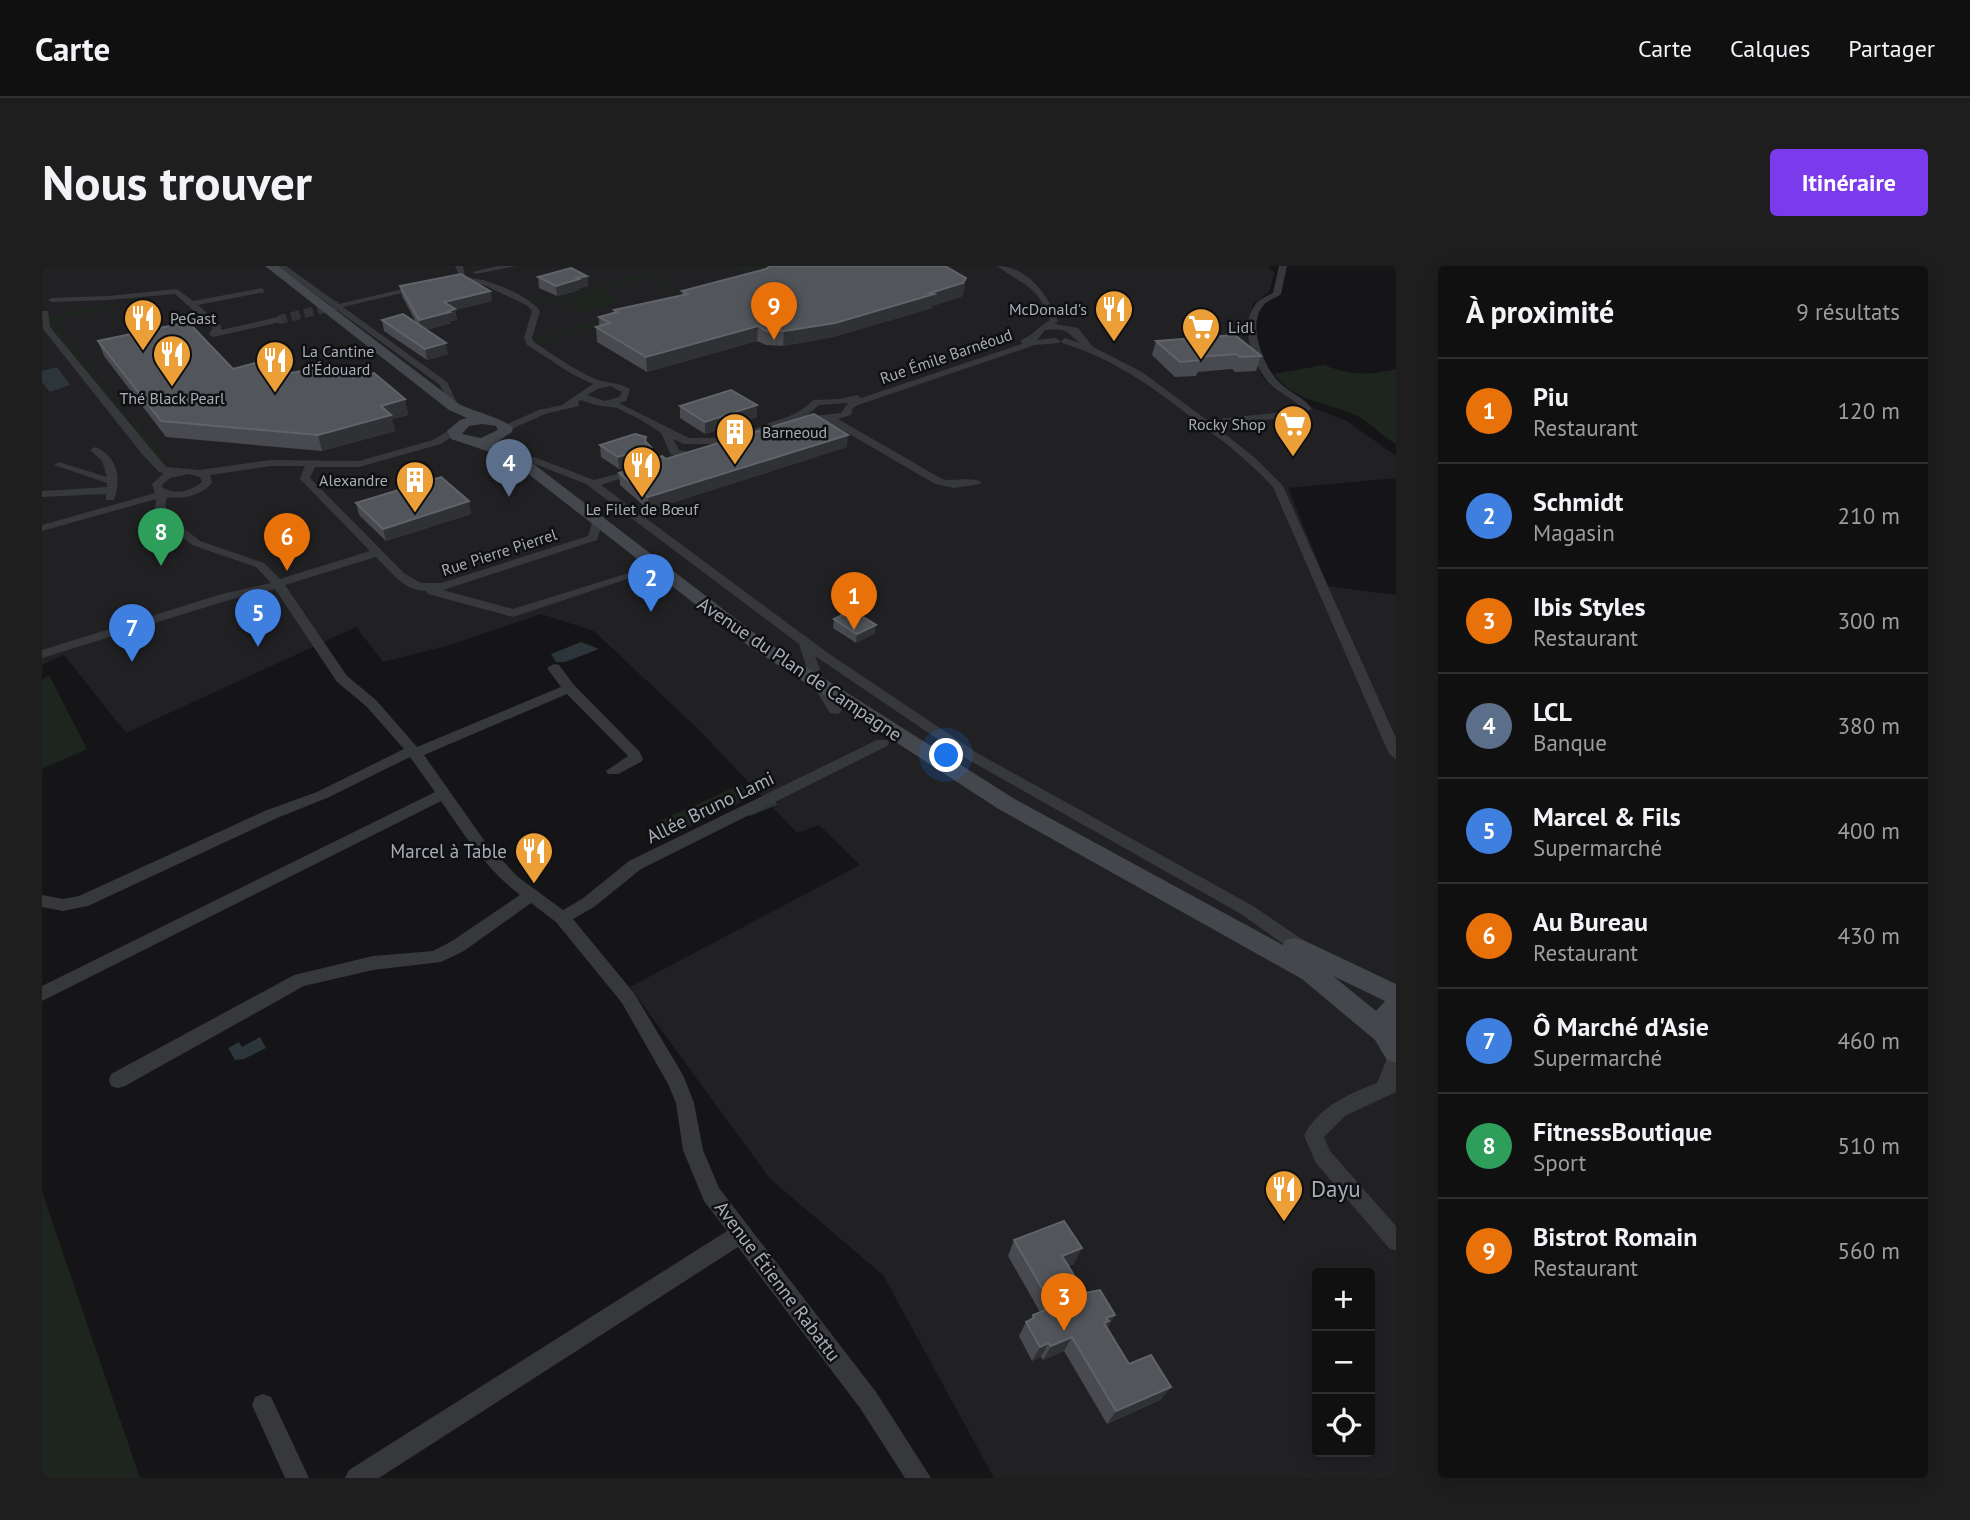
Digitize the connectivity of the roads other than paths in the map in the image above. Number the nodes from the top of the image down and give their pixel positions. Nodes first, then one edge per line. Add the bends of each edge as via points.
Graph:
1 (261, 266) edge
2 (271, 266) edge
3 (281, 266) edge
4 (510, 266) edge
5 (1001, 266) edge
6 (1009, 266) edge
7 (1283, 266) edge
8 (467, 275) edge
9 (429, 284) edge
10 (262, 285) dead end
11 (42, 299) edge
12 (52, 300) junction
13 (191, 304) junction
14 (341, 305) tunnel mouth
15 (51, 312) edge
16 (278, 320) tunnel mouth
17 (42, 327) edge
18 (1065, 327) junction
19 (1043, 330) junction
20 (218, 333) junction
21 (1078, 337) junction
22 (1061, 341) junction
23 (1094, 349) junction
24 (581, 376) junction
25 (600, 384) junction
26 (586, 391) junction
27 (623, 399) junction
28 (595, 403) junction
29 (608, 403) junction
30 (566, 405) junction
31 (454, 407) junction
32 (843, 409) junction
33 (809, 410) junction
34 (631, 411) junction
35 (542, 412) junction
36 (827, 418) junction
37 (486, 420) junction
38 (788, 422) junction
39 (1205, 423) junction
40 (456, 429) junction
41 (849, 429) junction
42 (504, 431) junction
43 (665, 434) junction
44 (685, 440) junction
45 (471, 442) junction
46 (672, 445) junction
47 (422, 447) junction
48 (698, 448) junction
49 (95, 450) dead end
50 (684, 455) junction
51 (670, 459) edge
52 (534, 460) junction
53 (311, 464) junction
54 (59, 465) dead end
55 (645, 468) edge
56 (182, 472) junction
57 (204, 478) junction
58 (976, 482) dead end
59 (593, 484) junction
60 (113, 486) junction
61 (160, 487) junction
62 (42, 494) edge
63 (181, 495) junction
64 (120, 507) junction
65 (161, 508) junction
66 (42, 528) edge
67 (595, 530) junction
68 (379, 552) junction
69 (639, 573) dead end
70 (275, 582) junction
71 (423, 588) junction
72 (805, 644) junction
73 (42, 653) edge
74 (554, 668) dead end
75 (816, 677) junction
76 (569, 688) junction
77 (835, 710) dead end
78 (882, 743) dead end
79 (414, 751) junction
80 (1396, 754) edge
81 (613, 771) dead end
82 (443, 794) junction
83 (530, 896) junction
84 (42, 901) edge
85 (562, 918) junction
86 (1315, 957) junction
87 (42, 994) edge
88 (1396, 995) edge
89 (1396, 1007) edge
90 (1392, 1047) edge
91 (118, 1080) dead end
92 (1390, 1086) edge
93 (740, 1234) junction
94 (1396, 1241) edge
95 (263, 1405) dead end
96 (297, 1478) edge
97 (357, 1478) edge
98 (919, 1478) edge

1 - 40 main road via 427,396 452,417
2 - 31 main road
3 - 31 street via 444,384
4 - 8 street
5 - 19 street via 1045,295 1054,321
6 - 18 street via 1047,290
7 - 39 street via 1277,294 1261,303 1254,314 1255,350 1274,384 1307,409
8 - 24 street via 531,304 536,311 528,341
9 - 14 street
10 - 13 street
11 - 12 street
12 - 13 street via 172,290
12 - 15 street via 57,304
13 - 20 street
15 - 20 street via 167,294
15 - 56 street via 43,319 47,327 146,452 163,470
16 - 20 street
17 - 61 street via 159,473
18 - 19 street
18 - 21 street
19 - 22 street
19 - 32 street, Rue Émile Barnéoud via 1031,340
21 - 22 street, Rue Émile Barnéoud
21 - 23 street
22 - 23 street
22 - 32 street, Rue Émile Barnéoud via 1034,343
23 - 39 street via 1143,376
24 - 25 street
24 - 26 street
25 - 26 street
25 - 27 street via 623,387 628,393
26 - 28 street
26 - 30 street
27 - 29 street
27 - 34 street
28 - 29 street
28 - 30 street
29 - 34 street
30 - 35 street
31 - 37 main road
32 - 33 street, Rue Émile Barnéoud via 820,401
32 - 36 street, Rue Émile Barnéoud
32 - 41 street
33 - 36 street
33 - 38 street, Rue Émile Barnéoud
34 - 43 street
35 - 37 street
35 - 42 street
36 - 38 street, Rue Émile Barnéoud
36 - 41 street
37 - 40 main road
37 - 42 main road, Avenue du Plan de Campagne via 500,423
38 - 48 street, Rue Émile Barnéoud
39 - 80 street via 1278,486
40 - 45 main road via 458,439
40 - 47 street via 447,438
41 - 58 street via 939,482
42 - 45 main road via 489,441
42 - 52 main road, Avenue du Plan de Campagne
43 - 44 street
43 - 46 street
44 - 46 street, Rue Émile Barnéoud
44 - 48 street, Rue Émile Barnéoud
45 - 47 street
45 - 67 main road, Avenue du Plan de Campagne via 513,456
46 - 50 street via 675,453
47 - 53 street via 359,464
48 - 50 street
49 - 60 street via 110,463
50 - 51 street
52 - 59 street
52 - 75 main road, Avenue du Plan de Campagne
53 - 57 street via 243,467
53 - 68 street, Rue Pierre Pierrel via 305,478
54 - 60 street
55 - 59 street
56 - 57 street
56 - 61 street
57 - 63 street via 194,491
59 - 72 street
60 - 62 street
60 - 64 street via 110,499
61 - 63 street
61 - 64 street
61 - 65 street
63 - 65 street
64 - 65 street via 142,504
64 - 66 street
65 - 70 street via 196,543 254,562
67 - 71 street, Rue Pierre Pierrel via 454,583
67 - 75 main road, Avenue du Plan de Campagne via 746,635
68 - 70 street
68 - 71 street, Rue Pierre Pierrel via 410,584
69 - 71 street via 513,613
70 - 73 street
70 - 79 street, Avenue Étienne Rabattu via 342,679
72 - 75 street
72 - 86 street via 972,756 1247,910
74 - 76 street
75 - 77 street
75 - 86 main road, Avenue du Plan de Campagne via 1010,793
75 - 90 main road, Avenue du Plan de Campagne via 1005,803 1311,972
76 - 79 street
76 - 81 street via 634,754 632,763
78 - 85 street, Allée Bruno Lami via 635,865
79 - 82 street, Avenue Étienne Rabattu
79 - 84 street via 82,902
82 - 83 street, Avenue Étienne Rabattu via 481,847
82 - 87 street
83 - 85 street, Avenue Étienne Rabattu
83 - 91 street via 435,957 373,963 300,980
85 - 93 street, Avenue Étienne Rabattu via 628,998 669,1066 685,1103 699,1170
86 - 88 main road, Avenue du Plan de Campagne
89 - 90 main road via 1383,1023
90 - 92 street
92 - 94 street via 1337,1113 1318,1127 1314,1136 1324,1157
93 - 97 street
93 - 98 street, Avenue Étienne Rabattu via 868,1400
95 - 96 street

